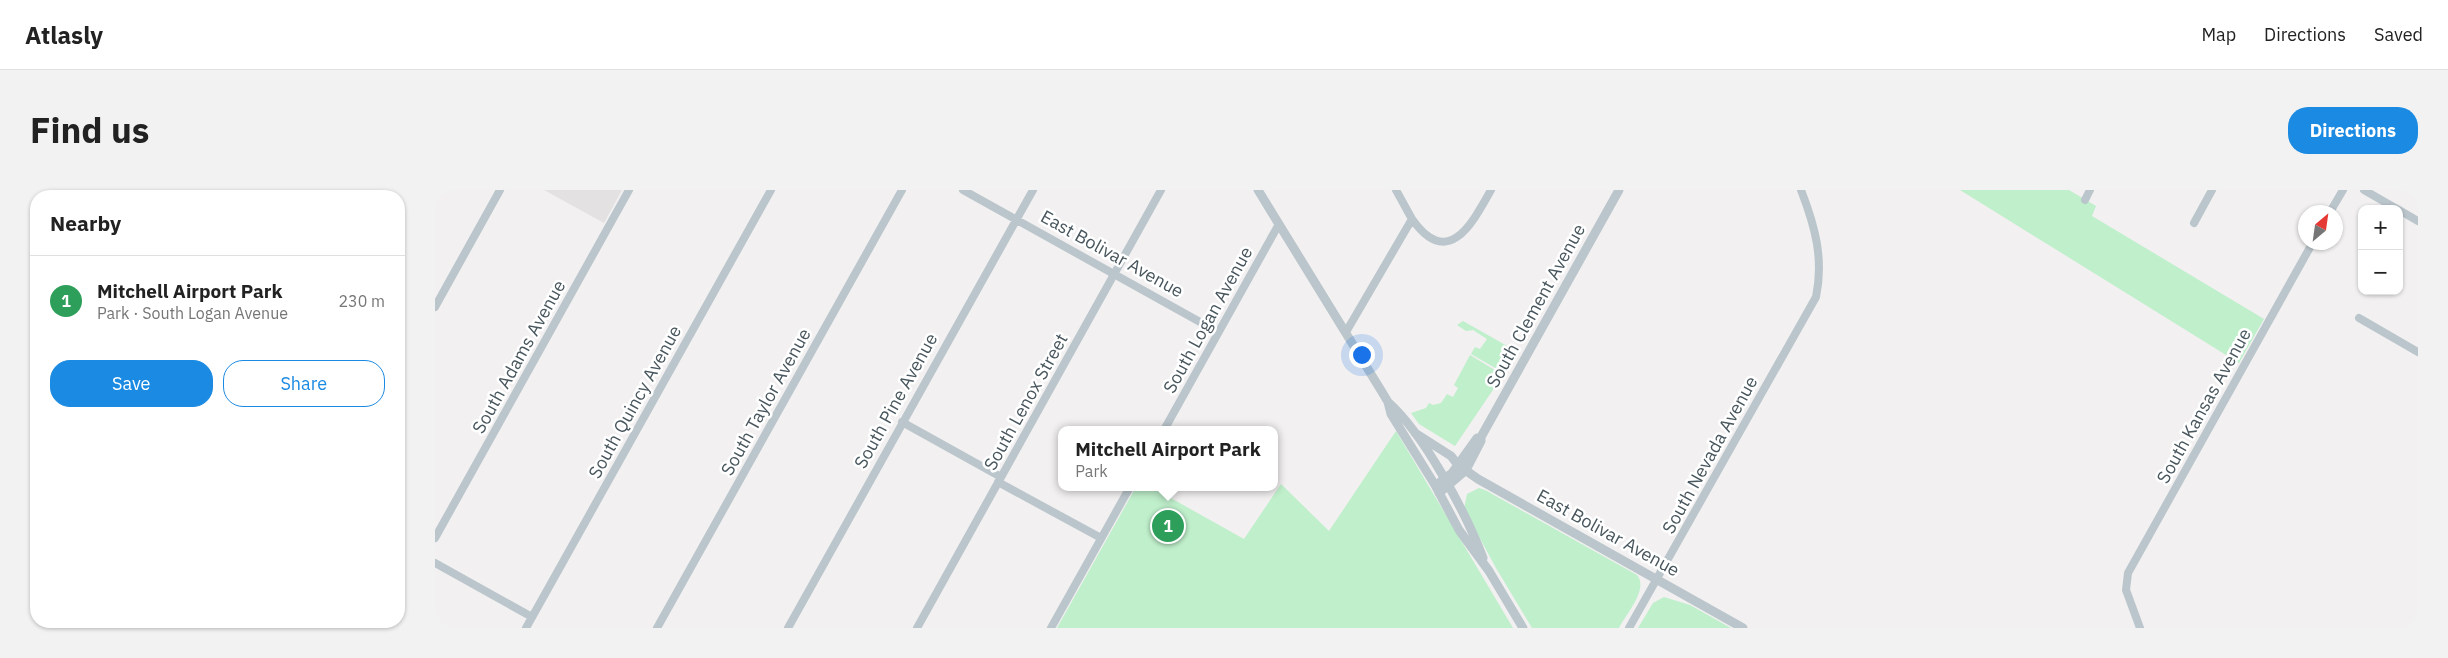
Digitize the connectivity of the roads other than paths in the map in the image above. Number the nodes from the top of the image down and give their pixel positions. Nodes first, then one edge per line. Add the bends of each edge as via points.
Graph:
1 (500, 190) edge
2 (629, 190) edge
3 (771, 190) edge
4 (902, 190) edge
5 (963, 190) edge
6 (1033, 190) edge
7 (1161, 190) edge
8 (1258, 190) edge
9 (1395, 190) edge
10 (1491, 190) edge
11 (1619, 190) edge
12 (1801, 190) edge
13 (2090, 190) edge
14 (2213, 190) edge
15 (2343, 190) edge
16 (2363, 190) edge
17 (2085, 200) dead end
18 (2334, 205) edge
19 (2391, 205) edge
20 (2403, 212) edge
21 (1017, 219) junction
22 (1411, 219) junction
23 (2418, 221) edge
24 (2194, 222) dead end
25 (1279, 224) junction
26 (2309, 250) edge
27 (1115, 274) junction
28 (435, 308) edge
29 (2359, 318) dead end
30 (1217, 332) junction
31 (1346, 332) junction
32 (2418, 352) edge
33 (1387, 402) junction
34 (902, 422) junction
35 (1165, 426) edge
36 (1415, 433) junction
37 (1462, 468) junction
38 (1000, 480) junction
39 (1446, 483) junction
40 (1437, 489) junction
41 (1128, 491) edge
42 (435, 538) edge
43 (1101, 538) junction
44 (435, 563) edge
45 (1489, 571) junction
46 (1657, 579) junction
47 (532, 617) junction
48 (526, 628) edge
49 (657, 628) edge
50 (788, 628) edge
51 (917, 628) edge
52 (1051, 628) edge
53 (1523, 628) edge
54 (1629, 628) edge
55 (1743, 628) edge
56 (2140, 628) edge

1 - 28 street
2 - 42 street, South Adams Avenue
3 - 47 street, South Quincy Avenue
4 - 49 street, South Taylor Avenue
5 - 21 street, East Bolivar Avenue
6 - 21 street, South Pine Avenue
7 - 27 street, South Lenox Street
8 - 25 street
9 - 22 street
10 - 22 street via 1469,227 1456,238 1433,240
11 - 37 street, South Clement Avenue
12 - 46 street, South Nevada Avenue via 1819,251 1821,276 1816,297
13 - 17 street
14 - 24 street
15 - 18 street
16 - 19 street
20 - 23 street
21 - 27 street, East Bolivar Avenue
21 - 34 street, South Pine Avenue
22 - 31 street
25 - 30 street, South Logan Avenue
25 - 31 street
26 - 56 street, South Kansas Avenue via 2128,573 2126,585
27 - 30 street, East Bolivar Avenue
27 - 38 street, South Lenox Street
29 - 32 street
30 - 35 street, South Logan Avenue
31 - 33 street
33 - 36 street via 1399,411
33 - 40 street via 1391,414
34 - 38 street
34 - 50 street, South Pine Avenue
36 - 37 street, East Bolivar Avenue via 1451,456
36 - 39 street
37 - 39 street, South Clement Avenue
37 - 46 street, East Bolivar Avenue
38 - 43 street
38 - 51 street, South Lenox Street
39 - 40 street, South Clement Avenue
39 - 45 street via 1475,536
40 - 45 street via 1459,530
41 - 43 street
43 - 52 street
44 - 47 street
45 - 53 street
46 - 54 street, South Nevada Avenue
46 - 55 street, East Bolivar Avenue
47 - 48 street, South Quincy Avenue

